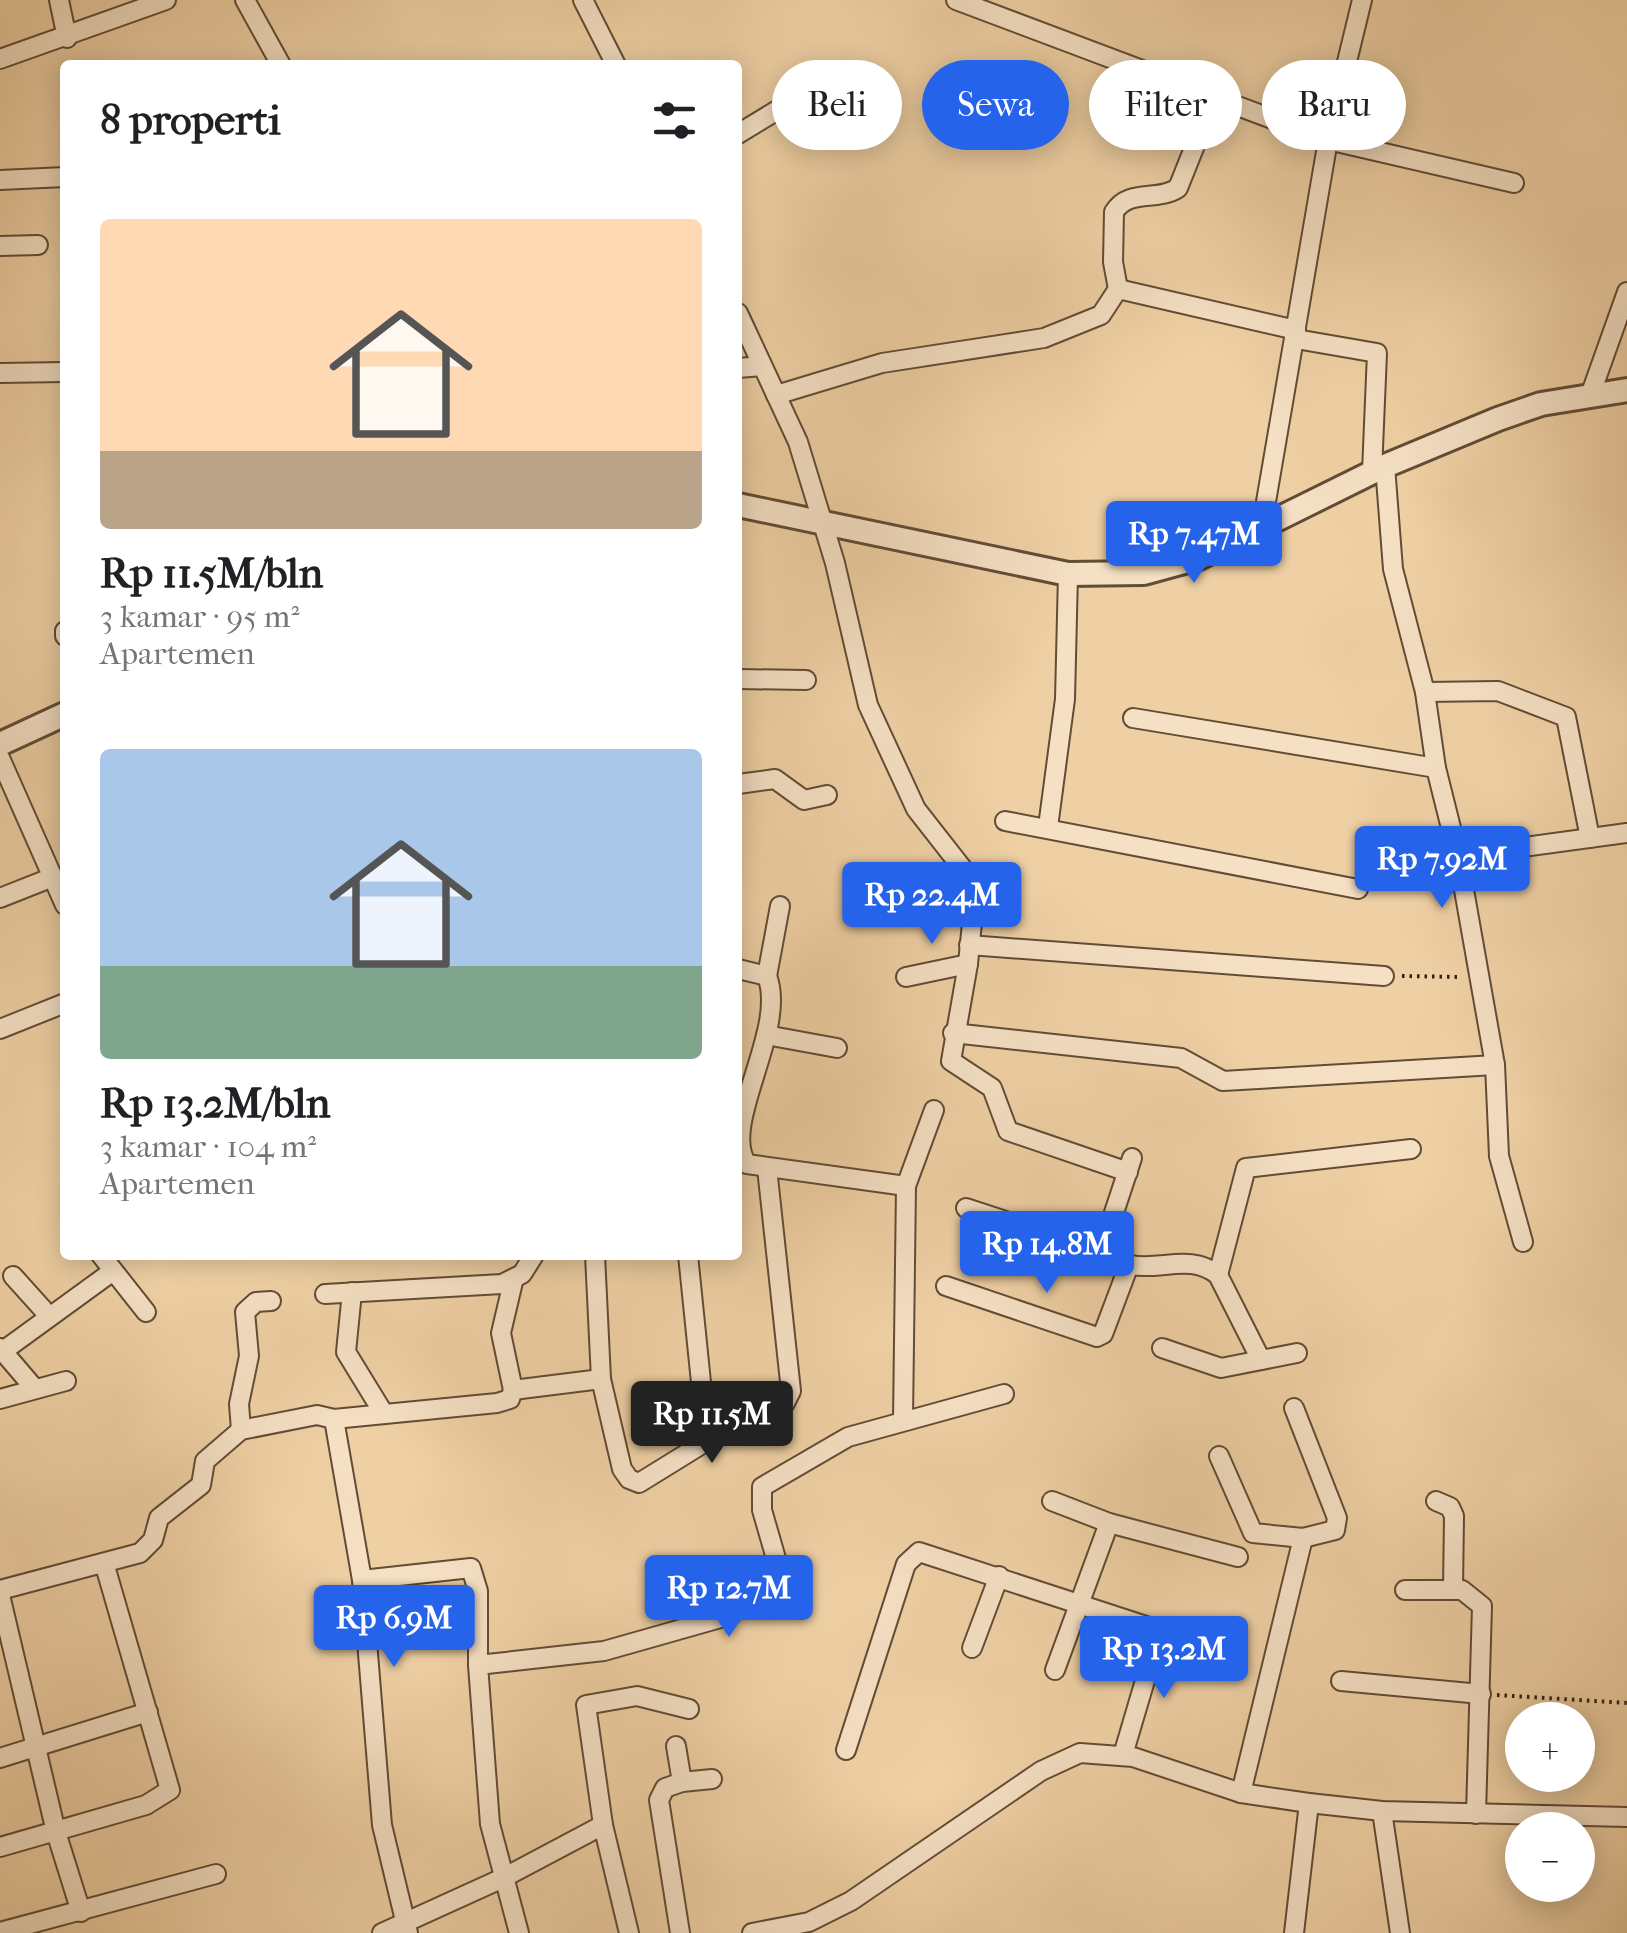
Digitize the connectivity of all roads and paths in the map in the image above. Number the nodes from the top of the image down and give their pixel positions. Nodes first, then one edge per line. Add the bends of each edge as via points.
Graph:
1 (58, 0) edge
2 (166, 0) edge
3 (245, 0) edge
4 (583, 0) edge
5 (956, 0) edge
6 (1362, 0) edge
7 (67, 38) junction
8 (0, 59) edge
9 (278, 60) edge
10 (613, 60) edge
11 (1114, 60) edge
12 (1347, 60) edge
13 (772, 113) edge
14 (742, 132) edge
15 (1193, 150) edge
16 (1326, 150) edge
17 (1372, 150) edge
18 (60, 177) edge
19 (0, 180) edge
20 (1514, 182) dead end
21 (38, 245) dead end
22 (0, 246) edge
23 (1118, 289) junction
24 (1627, 292) edge
25 (742, 322) edge
26 (1296, 334) junction
27 (762, 366) junction
28 (742, 368) edge
29 (60, 372) edge
30 (0, 373) edge
31 (1627, 390) edge
32 (1592, 393) junction
33 (776, 396) junction
34 (1379, 469) junction
35 (742, 506) edge
36 (824, 522) junction
37 (1262, 525) junction
38 (1068, 574) junction
39 (742, 679) edge
40 (806, 680) dead end
41 (1425, 692) junction
42 (60, 716) edge
43 (1132, 718) dead end
44 (0, 744) edge
45 (0, 758) edge
46 (1436, 768) junction
47 (742, 783) edge
48 (827, 794) dead end
49 (1006, 821) dead end
50 (1048, 828) junction
51 (1627, 833) edge
52 (1590, 838) junction
53 (1458, 856) junction
54 (53, 877) junction
55 (1358, 889) dead end
56 (60, 893) edge
57 (0, 898) edge
58 (780, 906) dead end
59 (969, 955) junction
60 (742, 971) edge
61 (767, 976) junction
62 (906, 976) dead end
63 (1384, 976) joint
64 (1482, 977) junction
65 (60, 1005) edge
66 (0, 1029) edge
67 (952, 1033) junction
68 (766, 1034) junction
69 (837, 1048) dead end
70 (1495, 1065) junction
71 (934, 1110) dead end
72 (742, 1128) edge
73 (1411, 1149) dead end
74 (742, 1159) edge
75 (767, 1168) junction
76 (906, 1186) junction
77 (966, 1208) dead end
78 (1523, 1242) dead end
79 (1102, 1252) junction
80 (105, 1260) edge
81 (532, 1260) edge
82 (595, 1260) edge
83 (689, 1260) edge
84 (1129, 1264) junction
85 (113, 1271) junction
86 (1218, 1275) junction
87 (13, 1276) dead end
88 (513, 1282) junction
89 (946, 1286) dead end
90 (352, 1292) junction
91 (325, 1294) dead end
92 (271, 1300) dead end
93 (146, 1312) dead end
94 (50, 1316) junction
95 (1162, 1348) dead end
96 (1, 1350) edge
97 (1297, 1353) dead end
98 (1261, 1360) junction
99 (600, 1379) junction
100 (66, 1381) dead end
101 (36, 1389) junction
102 (513, 1390) junction
103 (1004, 1394) dead end
104 (0, 1399) edge
105 (1294, 1408) dead end
106 (384, 1414) junction
107 (334, 1418) junction
108 (902, 1420) junction
109 (240, 1430) junction
110 (708, 1440) junction
111 (1219, 1456) dead end
112 (1052, 1501) dead end
113 (1436, 1501) dead end
114 (1109, 1523) junction
115 (1303, 1538) junction
116 (1238, 1557) dead end
117 (104, 1566) junction
118 (998, 1576) junction
119 (362, 1580) junction
120 (1453, 1589) junction
121 (1405, 1590) dead end
122 (0, 1593) edge
123 (1080, 1605) junction
124 (1158, 1633) junction
125 (1186, 1640) dead end
126 (972, 1648) dead end
127 (478, 1665) junction
128 (7, 1670) edge
129 (1055, 1670) dead end
130 (1341, 1682) dead end
131 (1481, 1694) junction
132 (1627, 1704) edge
133 (689, 1709) dead end
134 (148, 1712) junction
135 (676, 1746) dead end
136 (34, 1748) junction
137 (846, 1750) dead end
138 (1124, 1755) junction
139 (0, 1758) edge
140 (712, 1779) dead end
141 (682, 1782) junction
142 (1241, 1793) junction
143 (1308, 1803) junction
144 (1382, 1811) junction
145 (1476, 1814) junction
146 (1627, 1816) edge
147 (602, 1825) junction
148 (56, 1832) junction
149 (0, 1847) edge
150 (216, 1874) dead end
151 (503, 1878) junction
152 (81, 1912) junction
153 (406, 1928) edge
154 (0, 1932) edge
155 (382, 1933) edge
156 (519, 1933) edge
157 (629, 1933) edge
158 (680, 1933) edge
159 (752, 1933) edge
160 (1294, 1933) edge
161 (1400, 1933) edge

1 - 7 street
2 - 7 street
3 - 9 street
4 - 10 street
5 - 11 street
6 - 12 street
7 - 8 street
13 - 14 street
15 - 23 street via 1178,188 1130,197 1114,212
16 - 26 street
17 - 20 street
18 - 19 street
21 - 22 street
23 - 26 street
23 - 33 street via 1101,315 1044,338 882,363
24 - 32 street
25 - 27 street
26 - 34 street via 1376,354
26 - 37 street
27 - 28 street
27 - 33 street
29 - 30 street
31 - 32 street
32 - 34 street via 1540,404
33 - 36 street
34 - 37 street
34 - 41 street via 1394,569
35 - 36 street
36 - 38 street
36 - 59 street via 875,722 916,809 970,878
37 - 38 street via 1199,558 1144,573
38 - 50 street via 1065,699
39 - 40 street
41 - 46 street
41 - 52 street via 1498,691 1566,717
42 - 44 street
43 - 46 street
45 - 54 street
46 - 53 street
47 - 48 street via 775,779 804,800
49 - 50 street
50 - 55 street
51 - 52 street
52 - 53 street
53 - 64 street
54 - 56 street
54 - 57 street
58 - 61 street
59 - 62 street
59 - 63 street
59 - 67 street
60 - 61 street
61 - 68 street
63 - 64 path
64 - 70 street
65 - 66 street
67 - 70 street via 1181,1058 1223,1080
67 - 79 street via 951,1060 992,1088 1008,1131 1130,1165
68 - 69 street
68 - 72 street
70 - 78 street via 1499,1156
71 - 76 street
73 - 86 street via 1246,1168
74 - 75 street
75 - 76 street
75 - 110 street via 791,1392 785,1403
76 - 108 street
77 - 79 street
79 - 84 street
80 - 85 street
81 - 88 street
82 - 99 street
83 - 110 street
84 - 86 street via 1182,1262
84 - 89 street via 1097,1338
85 - 93 street
85 - 94 street
86 - 98 street
87 - 94 street
88 - 90 street
88 - 102 street via 501,1333
90 - 91 street
90 - 106 street via 346,1352
92 - 109 street via 245,1312 249,1356 238,1404
94 - 96 street
95 - 98 street via 1221,1368
96 - 101 street
97 - 98 street
99 - 102 street
99 - 110 street via 630,1480 639,1483
100 - 101 street
101 - 104 street
102 - 106 street via 510,1400 497,1403
103 - 108 street
105 - 115 street via 1338,1523
106 - 107 street
107 - 109 street via 316,1415
107 - 119 street
108 - 127 street via 848,1438 762,1487 777,1562 731,1590 731,1614 604,1651
109 - 117 street via 204,1461 201,1486 191,1497 159,1518 149,1547
111 - 115 street via 1253,1533
112 - 114 street
113 - 120 street via 1450,1506 1454,1516
114 - 116 street
114 - 123 street
115 - 142 street
117 - 122 street
117 - 134 street
118 - 123 street
118 - 126 street
118 - 137 street via 929,1554 911,1556
119 - 127 street via 470,1568 478,1591
119 - 153 street via 382,1825
120 - 121 street
120 - 131 street via 1470,1593 1482,1606
122 - 128 street
123 - 124 street
123 - 129 street
124 - 125 street
124 - 138 street
127 - 151 street via 484,1781
128 - 136 street
130 - 131 street
131 - 132 path
131 - 145 street
133 - 147 street via 637,1696 586,1705
134 - 136 street
134 - 148 street via 170,1780 166,1796
135 - 141 street
136 - 139 street
136 - 148 street
138 - 142 street
138 - 159 street via 1080,1753 1051,1766 851,1900 808,1922
140 - 141 street
141 - 158 street via 665,1788 658,1800
142 - 143 street
143 - 144 street
143 - 160 street
144 - 145 street
144 - 161 street
145 - 146 street
147 - 151 street
147 - 157 street
148 - 149 street
148 - 152 street
150 - 152 street
151 - 153 street
151 - 156 street
152 - 154 street
153 - 155 street

